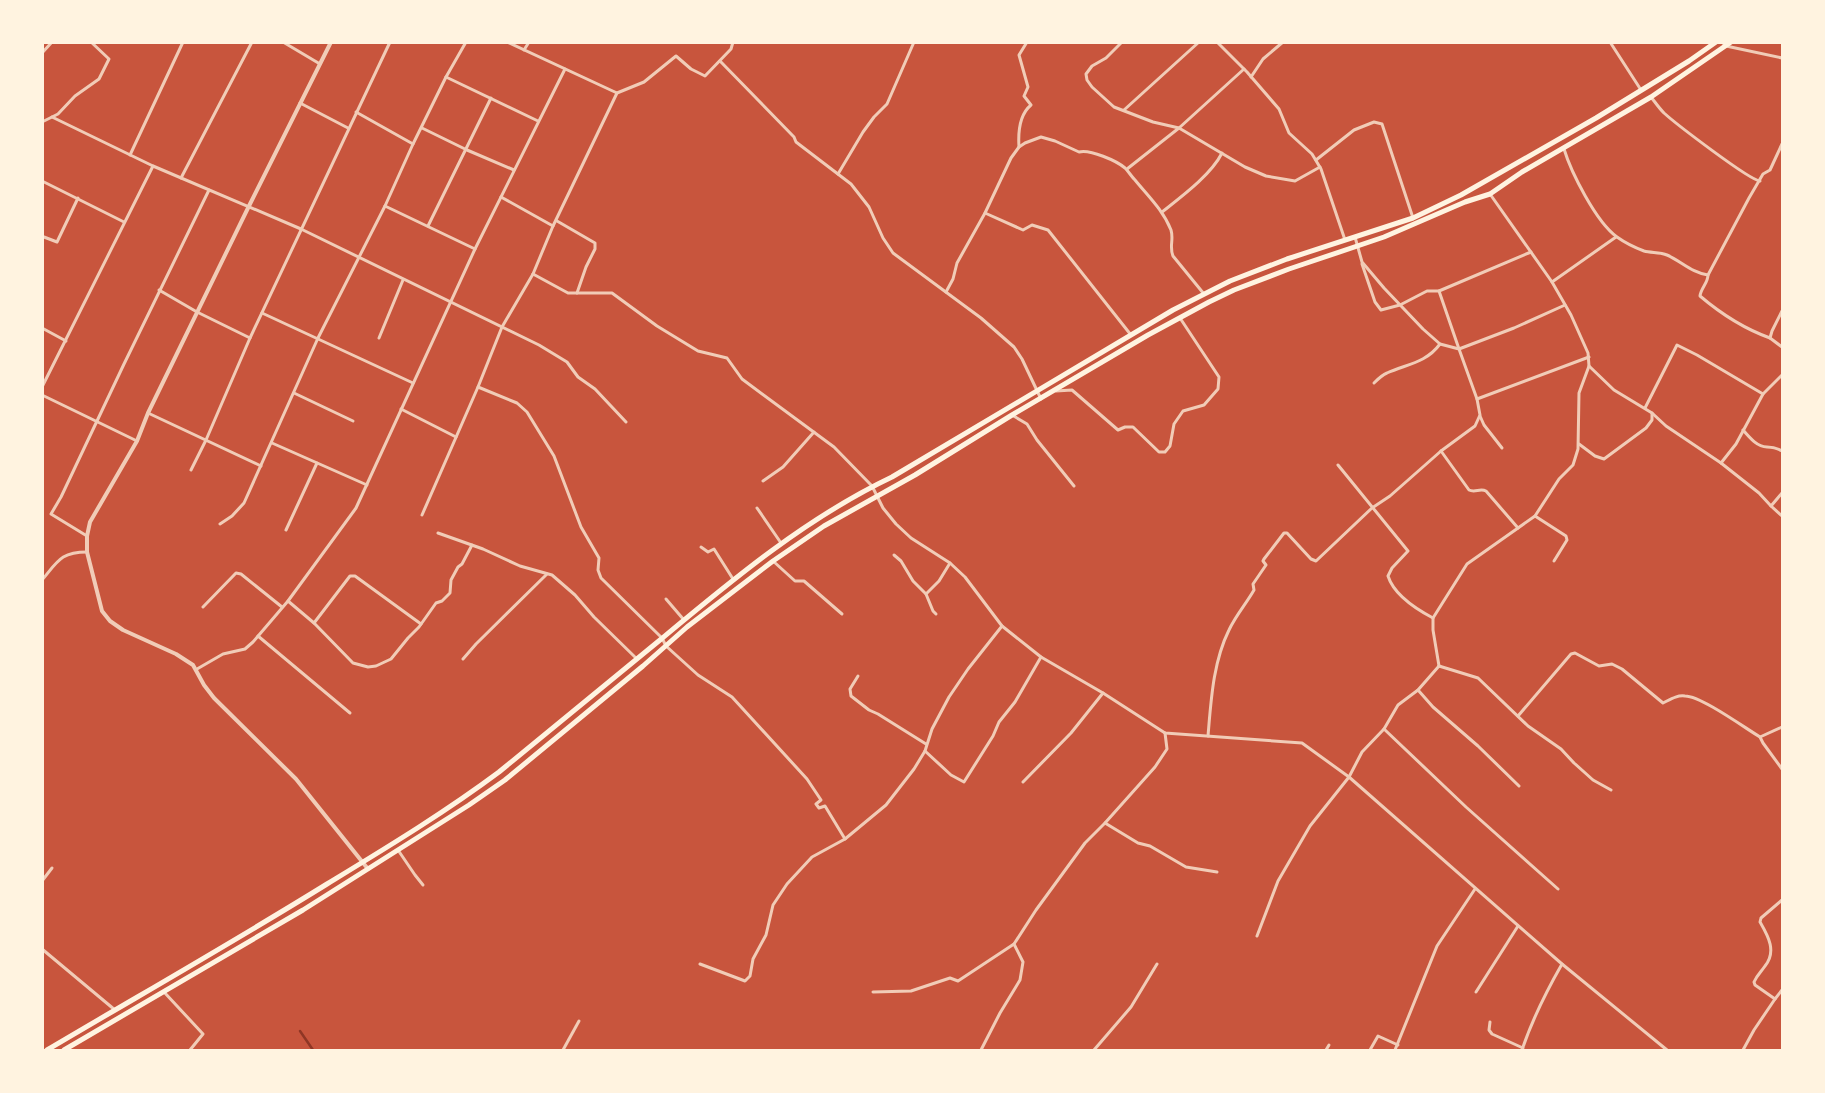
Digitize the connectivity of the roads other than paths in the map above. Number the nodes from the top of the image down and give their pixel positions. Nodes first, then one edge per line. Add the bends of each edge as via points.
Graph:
1 (52, 42) edge
2 (91, 42) edge
3 (183, 42) edge
4 (252, 42) edge
5 (283, 42) edge
6 (331, 42) edge
7 (390, 42) edge
8 (466, 42) edge
9 (507, 42) edge
10 (529, 42) edge
11 (733, 42) edge
12 (914, 42) edge
13 (1027, 42) edge
14 (1122, 42) edge
15 (1199, 42) edge
16 (1217, 42) edge
17 (1283, 42) edge
18 (1610, 42) edge
19 (1716, 42) edge
20 (1731, 42) edge
21 (1724, 44) edge
22 (524, 50) junction
23 (42, 53) edge
24 (1782, 58) edge
25 (720, 61) junction
26 (320, 64) junction
27 (564, 68) junction
28 (1244, 69) junction
29 (1251, 76) junction
30 (446, 77) junction
31 (1642, 90) junction
32 (617, 93) junction
33 (1651, 97) junction
34 (491, 98) junction
35 (300, 103) junction
36 (1124, 110) junction
37 (356, 112) junction
38 (52, 117) junction
39 (538, 121) junction
40 (42, 122) edge
41 (349, 128) junction
42 (422, 128) junction
43 (1178, 128) junction
44 (412, 144) junction
45 (1782, 144) edge
46 (1019, 147) junction
47 (1564, 149) junction
48 (466, 150) junction
49 (1222, 153) junction
50 (130, 155) junction
51 (1316, 160) junction
52 (153, 166) junction
53 (1320, 167) junction
54 (1126, 169) junction
55 (514, 170) junction
56 (838, 174) junction
57 (181, 178) junction
58 (42, 181) edge
59 (1760, 181) junction
60 (209, 190) junction
61 (1490, 194) junction
62 (500, 196) junction
63 (78, 198) junction
64 (385, 206) junction
65 (248, 208) junction
66 (985, 212) junction
67 (1162, 212) junction
68 (1414, 218) junction
69 (557, 221) junction
70 (124, 222) junction
71 (428, 226) junction
72 (553, 226) junction
73 (301, 229) junction
74 (1355, 237) junction
75 (1616, 237) junction
76 (42, 238) edge
77 (1344, 240) junction
78 (1358, 246) junction
79 (475, 249) junction
80 (1531, 252) junction
81 (358, 258) junction
82 (1362, 262) junction
83 (533, 274) junction
84 (1708, 275) junction
85 (404, 280) junction
86 (1552, 282) junction
87 (159, 290) junction
88 (1439, 291) junction
89 (946, 292) junction
90 (577, 293) junction
91 (1204, 294) junction
92 (451, 303) junction
93 (1400, 305) junction
94 (1565, 305) junction
95 (1782, 311) edge
96 (197, 312) junction
97 (262, 313) junction
98 (1179, 318) junction
99 (502, 327) junction
100 (42, 328) edge
101 (1131, 336) junction
102 (250, 338) junction
103 (318, 338) junction
104 (379, 338) dead end
105 (1770, 338) junction
106 (66, 341) junction
107 (1440, 344) junction
108 (1782, 347) edge
109 (1459, 349) junction
110 (1589, 357) junction
111 (1589, 366) junction
112 (1782, 375) edge
113 (413, 383) junction
114 (1374, 383) dead end
115 (478, 387) junction
116 (42, 388) edge
117 (1037, 391) junction
118 (1054, 391) junction
119 (294, 393) junction
120 (1763, 394) junction
121 (42, 396) edge
122 (1041, 399) junction
123 (1477, 399) junction
124 (1645, 408) junction
125 (401, 409) junction
126 (148, 413) junction
127 (1652, 413) junction
128 (1012, 415) junction
129 (1480, 415) junction
130 (353, 421) dead end
131 (96, 422) junction
132 (626, 422) dead end
133 (1743, 430) junction
134 (814, 432) junction
135 (456, 437) junction
136 (206, 440) junction
137 (137, 441) junction
138 (272, 443) junction
139 (1578, 444) junction
140 (1502, 448) dead end
141 (1441, 451) junction
142 (1782, 452) edge
143 (317, 463) junction
144 (1721, 463) junction
145 (1338, 465) dead end
146 (261, 466) junction
147 (191, 470) dead end
148 (762, 481) dead end
149 (367, 485) junction
150 (872, 486) junction
151 (1074, 486) dead end
152 (1782, 493) edge
153 (877, 497) junction
154 (1771, 506) junction
155 (757, 508) dead end
156 (1372, 508) junction
157 (422, 514) dead end
158 (1535, 516) junction
159 (1782, 516) edge
160 (220, 524) dead end
161 (1518, 528) junction
162 (286, 530) dead end
163 (802, 530) junction
164 (438, 533) dead end
165 (87, 536) junction
166 (808, 538) junction
167 (782, 544) junction
168 (472, 545) junction
169 (701, 547) dead end
170 (87, 552) junction
171 (894, 555) dead end
172 (773, 561) junction
173 (1554, 561) dead end
174 (950, 562) junction
175 (547, 574) junction
176 (42, 580) edge
177 (734, 580) junction
178 (926, 594) junction
179 (666, 600) dead end
180 (288, 601) junction
181 (203, 607) dead end
182 (282, 607) junction
183 (842, 614) dead end
184 (936, 614) dead end
185 (1433, 618) junction
186 (684, 620) junction
187 (314, 623) junction
188 (421, 624) junction
189 (1002, 626) junction
190 (258, 636) junction
191 (662, 638) junction
192 (666, 646) junction
193 (1040, 657) junction
194 (463, 659) dead end
195 (637, 659) junction
196 (1439, 666) junction
197 (197, 669) junction
198 (858, 676) dead end
199 (1418, 690) junction
200 (1103, 692) junction
201 (350, 712) dead end
202 (1518, 716) junction
203 (1782, 727) edge
204 (1384, 729) junction
205 (1165, 733) junction
206 (1208, 736) junction
207 (1760, 737) junction
208 (926, 744) junction
209 (925, 751) junction
210 (1782, 769) edge
211 (1349, 777) junction
212 (1024, 782) dead end
213 (1519, 786) dead end
214 (1611, 790) dead end
215 (1105, 823) junction
216 (845, 839) junction
217 (398, 849) junction
218 (362, 862) junction
219 (52, 868) dead end
220 (368, 869) junction
221 (1217, 872) dead end
222 (42, 881) edge
223 (423, 885) dead end
224 (1558, 889) dead end
225 (1475, 890) junction
226 (1782, 900) edge
227 (1518, 926) junction
228 (1257, 936) dead end
229 (1014, 944) junction
230 (42, 950) edge
231 (700, 964) dead end
232 (1157, 964) dead end
233 (1562, 964) junction
234 (1782, 990) edge
235 (164, 992) junction
236 (873, 992) dead end
237 (1476, 992) dead end
238 (1775, 999) junction
239 (116, 1010) junction
240 (579, 1021) dead end
241 (1490, 1022) dead end
242 (1329, 1045) dead end
243 (1398, 1045) junction
244 (1522, 1049) edge
245 (47, 1050) edge
246 (64, 1050) edge
247 (190, 1050) edge
248 (563, 1050) edge
249 (981, 1050) edge
250 (1094, 1050) edge
251 (1326, 1050) edge
252 (1370, 1050) edge
253 (1395, 1050) edge
254 (1667, 1050) edge
255 (1743, 1050) edge

1 - 23 street
2 - 38 street via 109,59 99,79
3 - 50 street
4 - 57 street
5 - 26 street
6 - 26 street
7 - 37 street
8 - 30 street
9 - 22 street
10 - 22 street
11 - 25 street
12 - 56 street via 887,104 863,132
13 - 46 street via 1018,55 1028,87 1024,96 1031,105 1026,109 1018,132
14 - 36 street via 1086,74 1087,80 1104,100
15 - 36 street
16 - 28 street
17 - 29 street via 1263,59
18 - 31 street
19 - 31 main road
20 - 21 main road
21 - 24 street
21 - 33 main road
22 - 27 street
25 - 32 street via 705,76 676,56 644,82
25 - 56 street via 796,142
26 - 35 street
27 - 32 street
27 - 39 street
28 - 29 street
28 - 43 street
29 - 51 street via 1279,109 1290,133
30 - 34 street
30 - 42 street
31 - 68 main road via 1492,178
32 - 69 street
33 - 47 main road
33 - 59 street via 1687,133
34 - 39 street
34 - 48 street
35 - 41 street
35 - 65 street
36 - 43 street
37 - 41 street
37 - 44 street
38 - 40 street
38 - 50 street
39 - 55 street
41 - 73 street
42 - 44 street
42 - 48 street
43 - 49 street
43 - 54 street
44 - 64 street
45 - 59 street via 1770,170
46 - 54 street via 1041,137 1080,152 1086,150
46 - 66 street
47 - 61 main road
47 - 75 street via 1569,167 1592,208
48 - 55 street
48 - 71 street
49 - 53 street via 1266,176 1286,180 1300,180
49 - 67 street via 1218,162
50 - 52 street
51 - 53 street
51 - 68 street via 1354,130 1374,122 1382,124
52 - 57 street
52 - 70 street
53 - 77 street
54 - 67 street
55 - 62 street
56 - 89 street via 851,184 869,207 893,253
57 - 60 street
58 - 63 street
59 - 84 street
60 - 65 street
60 - 87 street
61 - 78 main road
61 - 80 street
62 - 72 street
62 - 79 street
63 - 70 street
63 - 76 street via 57,242
64 - 71 street
64 - 81 street
65 - 73 street
65 - 96 street
66 - 89 street via 957,263
66 - 101 street via 1023,230 1032,225 1048,230
67 - 91 street via 1171,232 1173,256
68 - 74 main road
69 - 72 street
69 - 90 street via 595,243
70 - 106 street
71 - 79 street
72 - 83 street
73 - 81 street
73 - 97 street
74 - 77 main road
74 - 78 street
75 - 84 street via 1644,251 1666,254
75 - 86 street
77 - 91 main road via 1271,265
78 - 82 street
78 - 98 main road via 1234,290
79 - 92 street
80 - 86 street
80 - 88 street
81 - 85 street
81 - 103 street
82 - 93 street
82 - 93 street via 1378,308
83 - 90 street via 568,293
83 - 99 street
84 - 105 street via 1700,296 1746,328
85 - 92 street
85 - 104 street
86 - 94 street
87 - 96 street
87 - 131 street
88 - 93 street via 1427,292
88 - 109 street
89 - 117 street via 1014,347
90 - 134 street via 612,293 698,351 727,358 742,379
91 - 101 main road
92 - 99 street
92 - 113 street
93 - 107 street
94 - 109 street
94 - 110 street
95 - 105 street
96 - 102 street
96 - 126 street
97 - 102 street
97 - 103 street
98 - 118 main road
98 - 118 street via 1219,377 1218,389 1204,405 1183,411 1174,424 1170,446 1165,452 1159,452 1133,427 1118,430 1072,390
99 - 115 street
99 - 132 street via 567,362 578,377 596,389
100 - 106 street
101 - 117 main road
102 - 136 street
103 - 113 street
103 - 119 street
105 - 108 street
106 - 116 street
107 - 109 street
107 - 114 street via 1434,353 1420,362 1385,373
109 - 123 street
110 - 111 street
110 - 123 street
111 - 124 street via 1614,390
111 - 139 street via 1579,393
112 - 120 street
113 - 125 street
115 - 135 street
115 - 191 street via 517,403 527,412 554,456 581,527 599,558 601,578
117 - 122 street
117 - 150 main road
118 - 122 main road
119 - 130 street
119 - 138 street
120 - 124 street via 1677,345
120 - 133 street
121 - 131 street
122 - 128 main road
123 - 129 street
124 - 127 street
125 - 135 street
125 - 149 street
126 - 136 street
126 - 137 street
127 - 139 street via 1652,420 1646,428 1604,459
127 - 144 street
128 - 151 street via 1028,424 1036,440
128 - 153 main road
129 - 140 street
129 - 141 street via 1475,426
131 - 137 street
131 - 165 street via 51,514
133 - 142 street via 1754,442
133 - 144 street
134 - 148 street via 783,467
134 - 150 street via 834,447
135 - 157 street
136 - 146 street
136 - 147 street
137 - 165 street via 90,522
138 - 143 street
138 - 146 street
139 - 158 street via 1573,465 1559,479
141 - 156 street
141 - 161 street via 1469,490 1486,491
143 - 149 street
143 - 162 street
144 - 154 street
145 - 156 street
146 - 160 street via 244,503
149 - 180 street via 356,508
150 - 153 street
150 - 163 main road
152 - 154 street
153 - 166 main road
153 - 174 street via 896,524 911,538
154 - 159 street
155 - 167 street
156 - 185 street via 1408,551 1392,568 1388,576 1390,582 1415,609
156 - 206 street via 1316,561 1287,532 1264,559 1266,566 1228,631 1219,658
158 - 161 street
158 - 173 street via 1566,536 1567,540
161 - 185 street via 1467,564
163 - 166 main road
163 - 167 main road
164 - 168 street
165 - 170 street
166 - 172 main road
167 - 177 main road
168 - 175 street
168 - 188 street via 451,580 450,593 436,603
169 - 177 street via 708,552 714,549
170 - 176 street via 66,554
170 - 197 street via 102,610 110,621 122,630 186,659
171 - 178 street
172 - 183 street via 795,580 804,580
172 - 192 main road
174 - 178 street via 939,581
174 - 189 street
175 - 194 street
175 - 195 street via 575,595
177 - 186 main road
178 - 184 street
179 - 186 street
180 - 182 street
180 - 187 street
181 - 182 street via 236,572
182 - 190 street
185 - 196 street
186 - 191 main road
187 - 188 street via 354,663 368,667 391,659
187 - 188 street via 350,576 355,576
189 - 193 street
189 - 208 street via 968,669
190 - 197 street via 245,649 223,654
190 - 201 street
191 - 192 street
191 - 195 main road
192 - 216 street via 698,675 732,697 807,779 821,800 816,804 819,808 825,806
192 - 217 main road via 505,780
193 - 200 street
193 - 209 street via 964,782 951,776
195 - 218 main road via 485,782
196 - 199 street
196 - 202 street via 1478,678
197 - 218 street via 214,698 296,780
198 - 208 street via 850,689 851,696
199 - 204 street via 1398,705
199 - 213 street
200 - 205 street
200 - 212 street via 1071,734
202 - 207 street via 1570,654 1575,653 1599,666 1612,664 1622,669 1663,702 1688,696
202 - 214 street via 1561,749 1593,780
203 - 207 street
204 - 211 street via 1362,752
204 - 224 street
205 - 206 street
205 - 215 street via 1167,749
206 - 211 street via 1302,744
207 - 210 street
208 - 209 street
209 - 216 street via 886,805
211 - 225 street
211 - 228 street via 1305,834 1278,881
215 - 221 street via 1186,866
215 - 229 street via 1085,843
216 - 231 street via 812,857 787,884 773,905 766,935 745,981
217 - 220 main road
217 - 223 street
218 - 220 street
218 - 239 main road
219 - 222 street
220 - 235 main road
225 - 227 street
225 - 243 street via 1437,946
226 - 238 street via 1761,918 1771,945 1766,965 1754,982
227 - 233 street
227 - 237 street
229 - 236 street via 958,981 950,978 911,991
229 - 249 street via 1023,962 1020,980
230 - 239 street
232 - 250 street via 1131,1007
233 - 244 street
233 - 254 street
234 - 238 street
235 - 246 main road
235 - 247 street via 203,1034
238 - 255 street
239 - 245 main road
240 - 248 street
241 - 244 street via 1488,1030 1492,1034
242 - 251 street
243 - 252 street via 1378,1036
243 - 253 street

